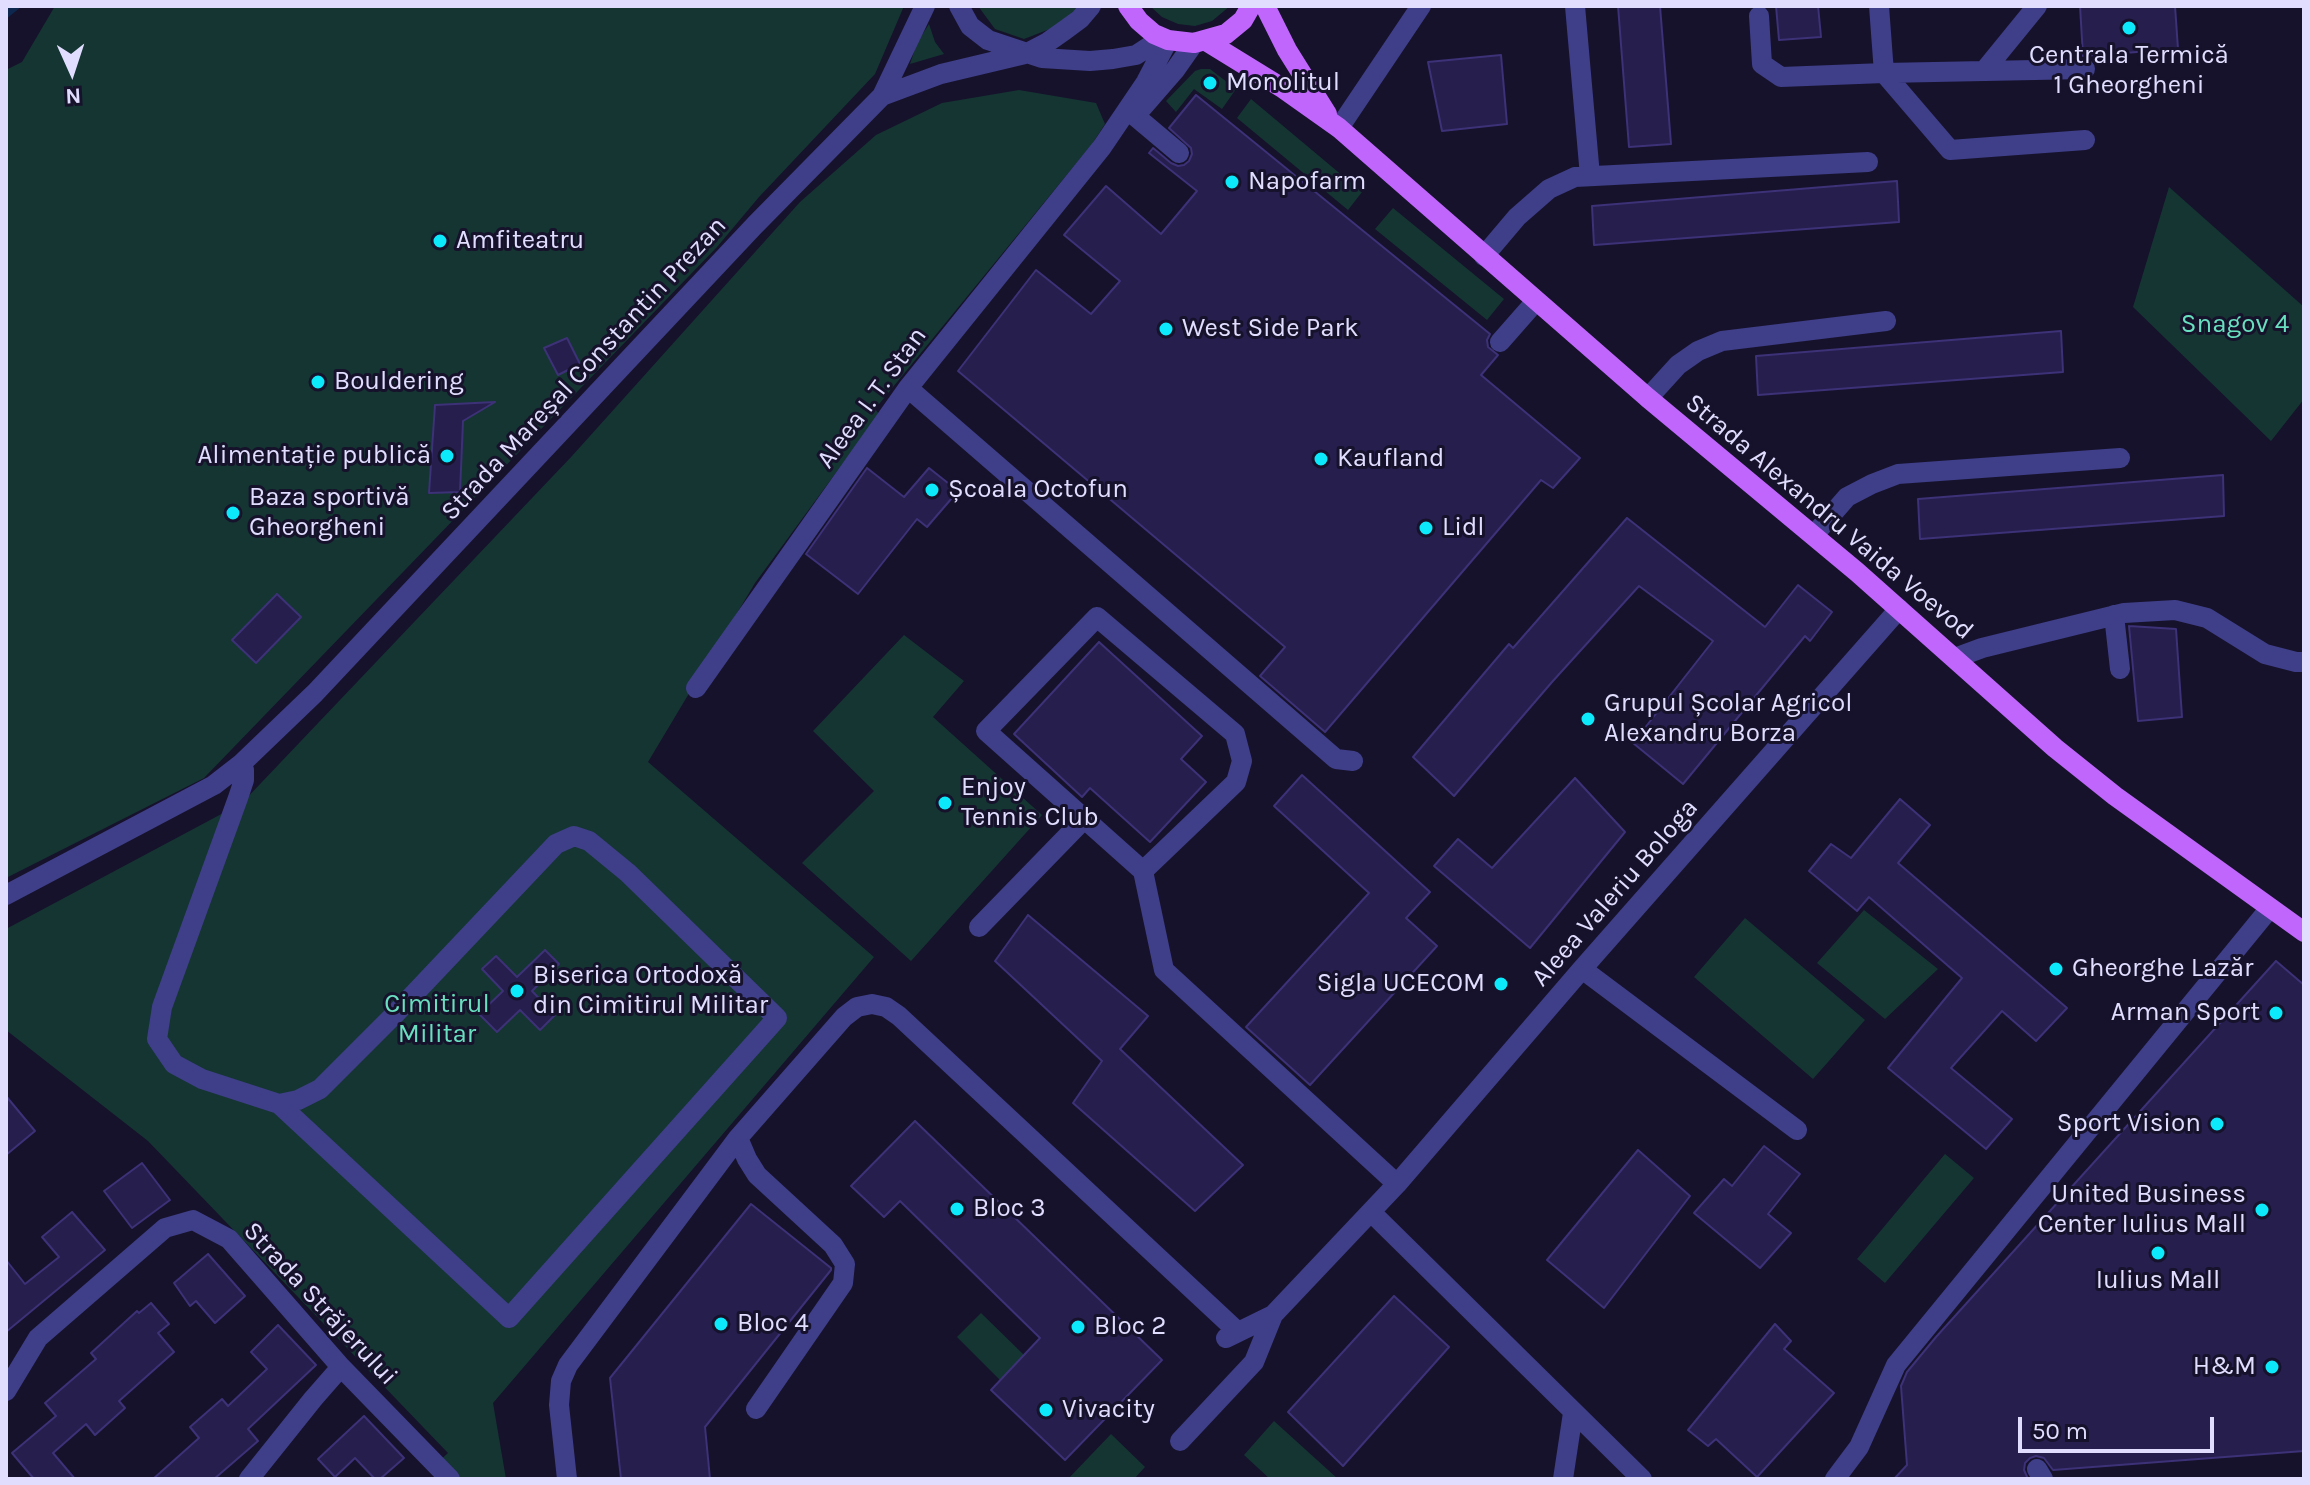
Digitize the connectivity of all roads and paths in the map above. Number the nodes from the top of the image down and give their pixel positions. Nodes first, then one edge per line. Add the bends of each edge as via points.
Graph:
1 (925, 6) edge
2 (959, 6) edge
3 (1091, 6) edge
4 (1128, 6) edge
5 (1251, 6) edge
6 (1265, 6) edge
7 (1421, 6) edge
8 (1575, 6) edge
9 (1879, 6) edge
10 (2037, 6) edge
11 (1759, 16) dead end
12 (1165, 39) junction
13 (1200, 42) junction
14 (1025, 54) junction
15 (2085, 69) dead end
16 (1984, 71) junction
17 (1884, 73) junction
18 (882, 96) junction
19 (1135, 116) junction
20 (1336, 126) junction
21 (2085, 140) dead end
22 (1102, 147) junction
23 (1179, 153) dead end
24 (1868, 162) dead end
25 (1590, 176) junction
26 (1484, 256) junction
27 (1536, 301) junction
28 (1886, 321) dead end
29 (1500, 342) dead end
30 (906, 391) junction
31 (1648, 398) junction
32 (2120, 458) dead end
33 (1814, 535) junction
34 (1899, 609) junction
35 (2114, 615) junction
36 (1955, 658) junction
37 (2304, 662) edge
38 (2120, 669) dead end
39 (696, 688) dead end
40 (1353, 761) dead end
41 (241, 764) junction
42 (1085, 818) junction
43 (1143, 871) junction
44 (6, 895) edge
45 (2270, 908) junction
46 (979, 927) dead end
47 (2304, 932) edge
48 (1582, 969) junction
49 (279, 1104) junction
50 (1797, 1130) dead end
51 (738, 1138) junction
52 (1397, 1184) junction
53 (1371, 1212) junction
54 (1273, 1315) junction
55 (341, 1367) junction
56 (6, 1391) edge
57 (756, 1409) dead end
58 (1573, 1413) junction
59 (1180, 1441) dead end
60 (249, 1479) edge
61 (450, 1479) edge
62 (567, 1479) edge
63 (1563, 1479) edge
64 (1642, 1479) edge
65 (1835, 1479) edge

1 - 18 street
2 - 14 street via 970,26 988,40
3 - 14 street, Strada Mareșal Constantin Prezan via 1065,30
4 - 12 main road
5 - 13 main road via 1226,34
6 - 20 main road, Strada Alexandru Vaida Voevod
7 - 20 street
8 - 25 street
9 - 17 street
10 - 16 street
11 - 17 street via 1762,64 1781,77
12 - 13 main road
12 - 14 street, Strada Mareșal Constantin Prezan via 1136,55 1113,59
12 - 22 street, Aleea I. T. Stan via 1146,82
13 - 19 street, Aleea I. T. Stan
13 - 20 main road, Strada Alexandru Vaida Voevod via 1294,95
14 - 18 street, Strada Mareșal Constantin Prezan via 941,74
15 - 16 street
16 - 17 street
17 - 21 street via 1950,150
18 - 41 street, Strada Mareșal Constantin Prezan via 315,693
19 - 22 street, Aleea I. T. Stan
19 - 23 street
20 - 26 main road, Strada Alexandru Vaida Voevod
22 - 30 street, Aleea I. T. Stan
24 - 25 street
25 - 26 street via 1549,189
26 - 27 main road, Strada Alexandru Vaida Voevod
27 - 29 street
27 - 31 main road, Strada Alexandru Vaida Voevod
28 - 31 street via 1722,341 1678,365
30 - 39 street, Aleea I. T. Stan
30 - 40 street via 1336,759
31 - 33 main road, Strada Alexandru Vaida Voevod
32 - 33 street via 1898,474 1847,497
33 - 34 main road, Strada Alexandru Vaida Voevod
34 - 36 main road, Strada Alexandru Vaida Voevod
34 - 48 street, Aleea Valeriu Bologa
35 - 36 street
35 - 37 street via 2175,610 2207,618 2265,654
35 - 38 street
36 - 45 main road, Strada Alexandru Vaida Voevod via 2115,796
41 - 44 street, Strada Mareșal Constantin Prezan via 214,785
41 - 49 street via 244,780 162,1007 157,1039 174,1064 202,1079
42 - 43 street
42 - 43 street via 986,731 1097,617 1235,734 1242,761 1236,782
42 - 46 street
43 - 52 street via 1164,970
45 - 47 main road, Strada Alexandru Vaida Voevod
45 - 65 street via 1896,1365 1859,1447
48 - 50 street
48 - 52 street, Aleea Valeriu Bologa
49 - 49 street via 320,1089 556,844 574,836 589,841 628,873 777,1018 509,1318
51 - 54 street via 844,1017 857,1007 886,1007 1232,1335
51 - 57 street via 757,1175 833,1245 845,1264 843,1283
51 - 62 street via 568,1365 559,1405
52 - 53 street, Aleea Valeriu Bologa
53 - 54 street, Aleea Valeriu Bologa
53 - 58 street
54 - 59 street via 1254,1362
55 - 56 street, Strada Străjerului via 229,1239 193,1220 165,1228 38,1338
55 - 60 street
55 - 61 street, Strada Străjerului
58 - 63 street
58 - 64 street

